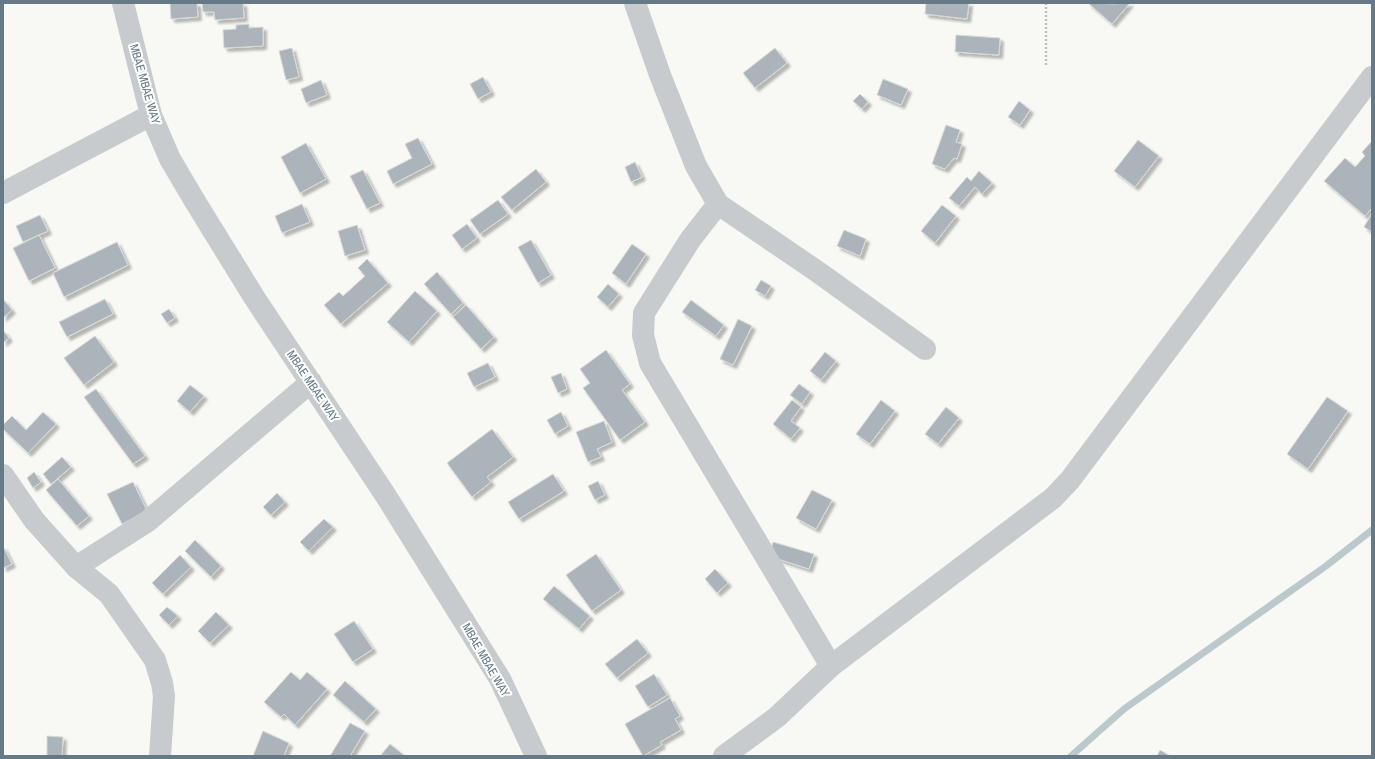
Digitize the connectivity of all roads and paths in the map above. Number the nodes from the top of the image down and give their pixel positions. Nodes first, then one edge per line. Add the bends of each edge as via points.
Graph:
1 (123, 3) edge
2 (635, 3) edge
3 (1046, 3) edge
4 (1046, 67) dead end
5 (1372, 77) edge
6 (151, 115) junction
7 (3, 193) edge
8 (718, 204) junction
9 (925, 350) dead end
10 (310, 382) junction
11 (3, 475) edge
12 (76, 567) junction
13 (831, 666) junction
14 (160, 756) edge
15 (536, 756) edge
16 (724, 756) edge

1 - 6 street, MBAE MBAE WAY
2 - 8 street via 696,166
3 - 4 path
5 - 13 street via 1070,480 1037,511
6 - 7 street
6 - 10 street, MBAE MBAE WAY via 170,159 196,203
8 - 9 street via 818,272
8 - 13 street via 690,240 644,313 642,334 650,363
10 - 12 street via 148,521
10 - 15 street, MBAE MBAE WAY via 386,496 500,679
11 - 12 street via 34,520
12 - 14 street via 109,594 155,660 164,696
13 - 16 street via 777,717

